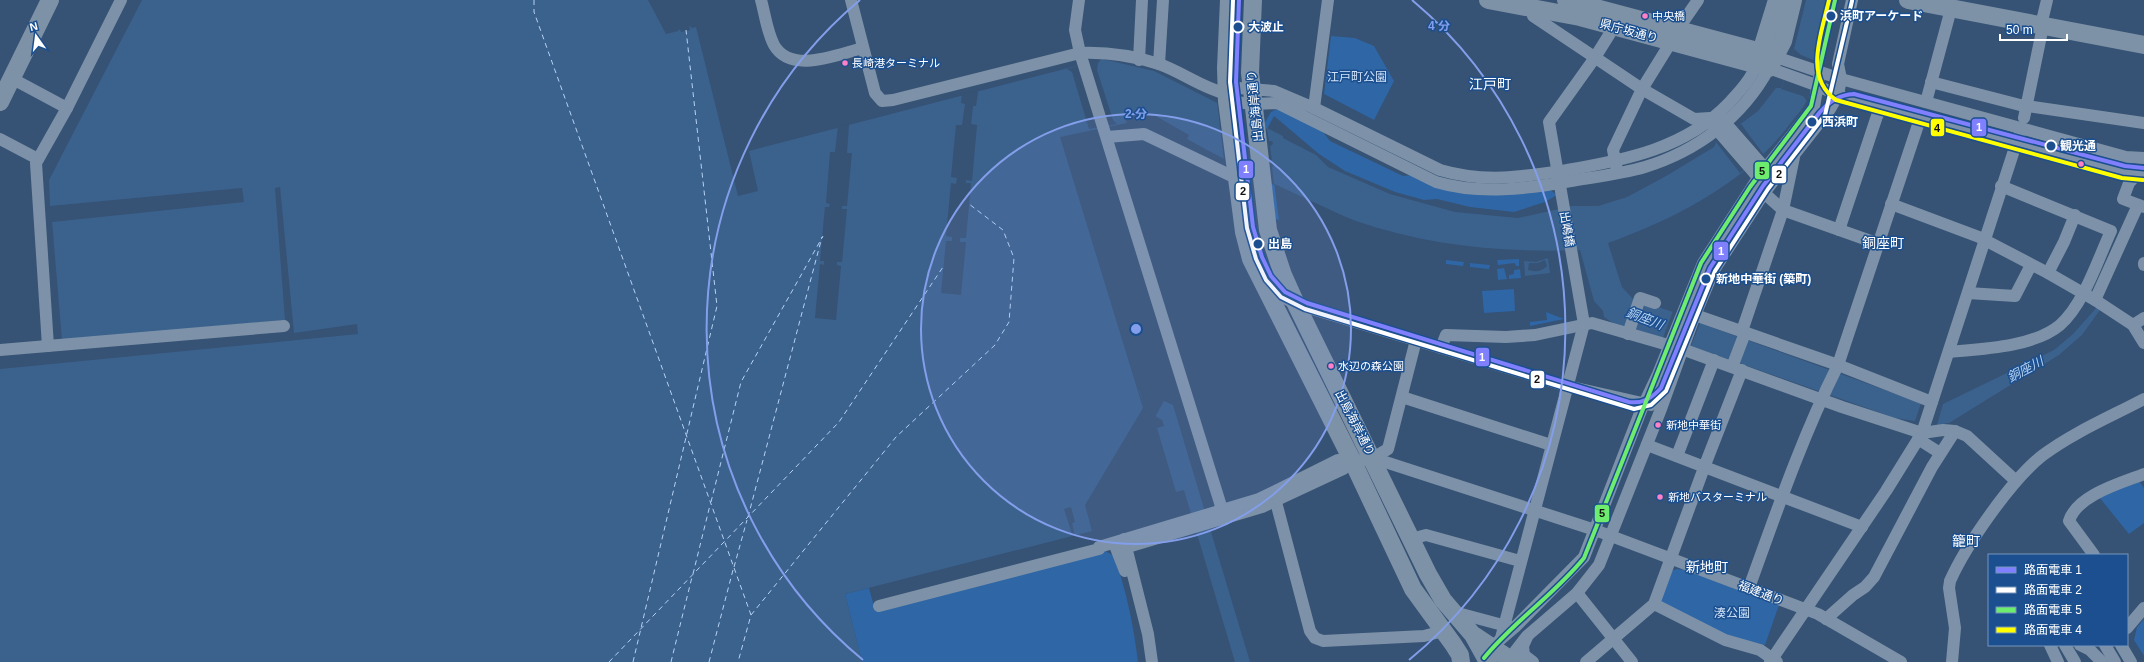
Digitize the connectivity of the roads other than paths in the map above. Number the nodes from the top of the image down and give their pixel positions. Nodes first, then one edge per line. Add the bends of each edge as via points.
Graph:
1 (50, 0) edge
2 (121, 0) edge
3 (761, 0) edge
4 (851, 0) edge
5 (1079, 0) edge
6 (1142, 0) edge
7 (1163, 0) edge
8 (1229, 0) edge
9 (1253, 0) edge
10 (1328, 0) edge
11 (1488, 0) edge
12 (1566, 0) edge
13 (1698, 0) edge
14 (1777, 0) edge
15 (1793, 0) edge
16 (1852, 0) edge
17 (1908, 0) edge
18 (2047, 0) edge
19 (1507, 1) edge
20 (1932, 3) edge
21 (1599, 4) edge
22 (1532, 8) junction
23 (1951, 9) junction
24 (2042, 26) junction
25 (1614, 27) junction
26 (1675, 36) junction
27 (2144, 45) edge
28 (863, 48) junction
29 (1081, 59) junction
30 (1594, 59) junction
31 (1139, 60) junction
32 (1773, 62) junction
33 (1159, 64) junction
34 (11, 78) junction
35 (1817, 79) junction
36 (1841, 79) junction
37 (1931, 82) junction
38 (1642, 89) junction
39 (1838, 95) junction
40 (1227, 97) junction
41 (1252, 97) junction
42 (0, 102) edge
43 (1926, 102) junction
44 (2027, 105) junction
45 (67, 108) junction
46 (1314, 108) junction
47 (1882, 108) junction
48 (1713, 118) junction
49 (1920, 119) junction
50 (2023, 123) junction
51 (2144, 123) edge
52 (1725, 129) junction
53 (1106, 134) junction
54 (0, 139) edge
55 (2016, 143) junction
56 (1795, 154) junction
57 (2144, 158) edge
58 (38, 159) junction
59 (1616, 168) junction
60 (1757, 169) junction
61 (2140, 174) edge
62 (1559, 177) junction
63 (1238, 179) junction
64 (2001, 186) junction
65 (1769, 187) junction
66 (1891, 204) junction
67 (2141, 206) edge
68 (1783, 210) junction
69 (2075, 215) junction
70 (1839, 230) junction
71 (1983, 240) junction
72 (1879, 244) junction
73 (2031, 265) junction
74 (2048, 273) junction
75 (1264, 287) junction
76 (1968, 293) junction
77 (2083, 293) junction
78 (2095, 300) junction
79 (1655, 303) dead end
80 (1296, 304) junction
81 (1695, 315) junction
82 (2144, 318) edge
83 (1584, 324) junction
84 (2133, 325) junction
85 (284, 326) dead end
86 (1744, 332) junction
87 (1628, 334) junction
88 (1416, 340) junction
89 (2144, 343) edge
90 (48, 346) junction
91 (1669, 346) junction
92 (1441, 348) junction
93 (1682, 349) junction
94 (0, 350) edge
95 (1949, 352) junction
96 (1714, 360) junction
97 (1838, 365) junction
98 (1737, 369) junction
99 (1567, 386) junction
100 (1822, 396) junction
101 (1402, 397) junction
102 (2144, 399) edge
103 (1932, 402) junction
104 (1644, 403) junction
105 (1661, 409) junction
106 (1955, 431) junction
107 (1920, 436) junction
108 (1551, 445) junction
109 (1647, 445) junction
110 (1940, 453) junction
111 (1677, 456) junction
112 (1373, 458) junction
113 (1353, 462) junction
114 (1705, 465) junction
115 (2144, 474) edge
116 (2016, 481) junction
117 (1782, 495) junction
118 (1276, 502) junction
119 (1535, 510) junction
120 (1224, 514) junction
121 (1862, 527) junction
122 (1595, 530) junction
123 (1611, 537) junction
124 (1411, 538) junction
125 (1120, 544) junction
126 (2093, 554) edge
127 (1671, 558) junction
128 (1520, 561) junction
129 (1749, 588) junction
130 (1576, 592) junction
131 (1654, 604) junction
132 (879, 606) dead end
133 (2144, 608) edge
134 (1806, 610) junction
135 (1453, 611) junction
136 (1826, 620) junction
137 (2128, 627) edge
138 (1527, 636) junction
139 (1448, 637) junction
140 (1613, 640) junction
141 (2050, 646) edge
142 (2066, 646) edge
143 (2082, 646) edge
144 (2106, 646) edge
145 (2122, 646) edge
146 (1497, 653) edge
147 (1773, 661) edge
148 (1145, 662) edge
149 (1152, 662) edge
150 (1461, 662) edge
151 (1533, 662) edge
152 (1586, 662) edge
153 (1632, 662) edge
154 (1901, 662) edge
155 (1952, 662) edge
156 (2058, 662) edge
157 (2075, 662) edge
158 (2102, 662) edge
159 (2115, 662) edge
160 (2132, 662) edge

1 - 34 highway
2 - 45 street
3 - 28 street via 773,43 780,51 794,59 808,62
4 - 28 street
5 - 29 street via 1075,30
6 - 31 street
7 - 33 street
8 - 40 highway, 出島海岸通り
9 - 41 highway, 出島海岸通り via 1250,73
10 - 46 street
11 - 19 highway, 県庁坂通り
12 - 21 highway, 県庁坂通り
13 - 26 street
14 - 32 highway
15 - 32 highway via 1783,41
16 - 36 street via 1838,64
17 - 20 highway
18 - 24 street
19 - 22 highway, 県庁坂通り
20 - 23 highway
21 - 26 highway, 県庁坂通り
22 - 25 highway, 県庁坂通り via 1580,17
22 - 30 street via 1532,16
23 - 24 highway
23 - 37 street
24 - 27 highway
24 - 44 street
25 - 26 highway, 県庁坂通り
25 - 30 street, 出嶋橋
26 - 32 highway, 県庁坂通り
26 - 38 street
28 - 29 street via 874,92 878,99 886,101
29 - 31 street via 1102,52
29 - 53 street
30 - 38 street
30 - 62 street, 出嶋橋 via 1549,122
31 - 33 street
32 - 35 street
32 - 48 street via 1752,75
32 - 52 street via 1750,98
33 - 40 street
34 - 42 highway
34 - 45 street
35 - 36 street
35 - 39 street
35 - 60 street via 1814,108
36 - 39 street
36 - 43 street
37 - 43 street
37 - 44 street
38 - 48 street via 1697,120
38 - 59 street via 1613,150
39 - 47 street
39 - 56 street
40 - 41 street
40 - 63 highway, 出島海岸通り
41 - 46 street via 1274,91
41 - 62 street via 1277,102 1436,182 1454,187 1507,190
41 - 80 highway, 出島海岸通り via 1272,244
43 - 50 street
44 - 50 street
44 - 51 street
45 - 58 street
46 - 62 street via 1440,170 1457,175 1507,179
47 - 49 street
47 - 70 street via 1877,116
48 - 52 street
48 - 59 street via 1682,139
49 - 55 street
49 - 66 street
50 - 55 street
50 - 57 street via 2126,157
52 - 59 street via 1660,162
52 - 60 street
53 - 63 street via 1144,134
53 - 120 street
54 - 58 street
55 - 61 street
55 - 64 street
56 - 65 street
56 - 68 street
58 - 90 street via 36,163
59 - 62 street
60 - 65 street
60 - 91 street via 1703,264
61 - 67 street via 2129,182 2123,198
62 - 83 street, 出嶋橋
63 - 75 highway, 出島海岸通り via 1244,232 1251,259
64 - 69 street
64 - 71 street
65 - 68 street
65 - 81 street via 1714,270
66 - 71 street
66 - 72 street
67 - 78 street
68 - 70 street
68 - 86 street
69 - 74 street
69 - 77 street via 2110,231
70 - 72 street
71 - 73 street
71 - 76 street
72 - 97 street
73 - 74 street
73 - 76 street via 2015,296
74 - 77 street
75 - 80 street
75 - 113 highway, 出島海岸通り
76 - 95 street
77 - 78 street
77 - 95 street via 2068,317 2052,331 2006,345
78 - 84 street
79 - 87 street via 1640,298
80 - 88 street
80 - 112 highway, 出島海岸通り
81 - 86 street
81 - 93 street
82 - 84 street
83 - 87 street via 1592,323
83 - 92 street via 1535,335 1446,335
83 - 99 street
84 - 89 street
85 - 90 street
86 - 97 street
86 - 98 street
87 - 91 street
88 - 92 street
88 - 101 street
90 - 94 street
91 - 93 street
91 - 104 street
92 - 99 street
93 - 96 street
93 - 105 street
95 - 103 street
96 - 98 street
96 - 111 street
97 - 100 street
97 - 103 street
98 - 100 street
98 - 114 street
99 - 104 street
99 - 108 street
100 - 107 street
100 - 117 street
101 - 108 street
101 - 112 street via 1388,449
102 - 116 street via 2069,438 2042,456
103 - 107 street
104 - 105 street
104 - 122 street
105 - 109 street
106 - 107 street
106 - 110 street
106 - 116 street via 1967,436
107 - 110 street
107 - 121 street
108 - 119 street
109 - 111 street
109 - 123 street
110 - 136 street via 1874,577 1865,588 1853,595
111 - 114 street
112 - 113 street
112 - 119 street, 福建通り
112 - 124 highway, 出島海岸通り
113 - 118 street
113 - 120 street via 1338,460
113 - 139 highway, 出島海岸通り via 1413,589
114 - 117 street
114 - 127 street
115 - 126 street via 2101,491 2083,502 2071,514 2069,521
116 - 155 street via 1950,581 1955,628
117 - 121 street
117 - 129 street
118 - 120 street
118 - 139 street via 1310,631 1315,638 1323,641
119 - 122 street, 福建通り
119 - 128 street
120 - 125 street
121 - 134 street
122 - 123 street, 福建通り
122 - 146 street via 1578,565
123 - 127 street, 福建通り
123 - 130 street via 1599,565
124 - 128 street via 1426,535
124 - 135 highway, 出島海岸通り via 1428,574 1443,600
125 - 132 street via 1099,547
125 - 148 street
125 - 149 street via 1148,634
127 - 129 street, 福建通り
127 - 131 street
128 - 146 street
129 - 134 street, 福建通り
130 - 138 street
130 - 140 street
131 - 140 street
131 - 147 street via 1725,640 1760,650
133 - 137 street
134 - 136 street, 福建通り
134 - 147 street
135 - 146 street
135 - 146 highway, 出島海岸通り via 1473,635
136 - 154 street, 福建通り
138 - 146 street
138 - 151 street via 1523,646 1524,655
139 - 146 highway
139 - 150 highway
140 - 152 street
140 - 153 street
141 - 156 street
142 - 157 street
143 - 158 street
144 - 159 street
145 - 160 street

